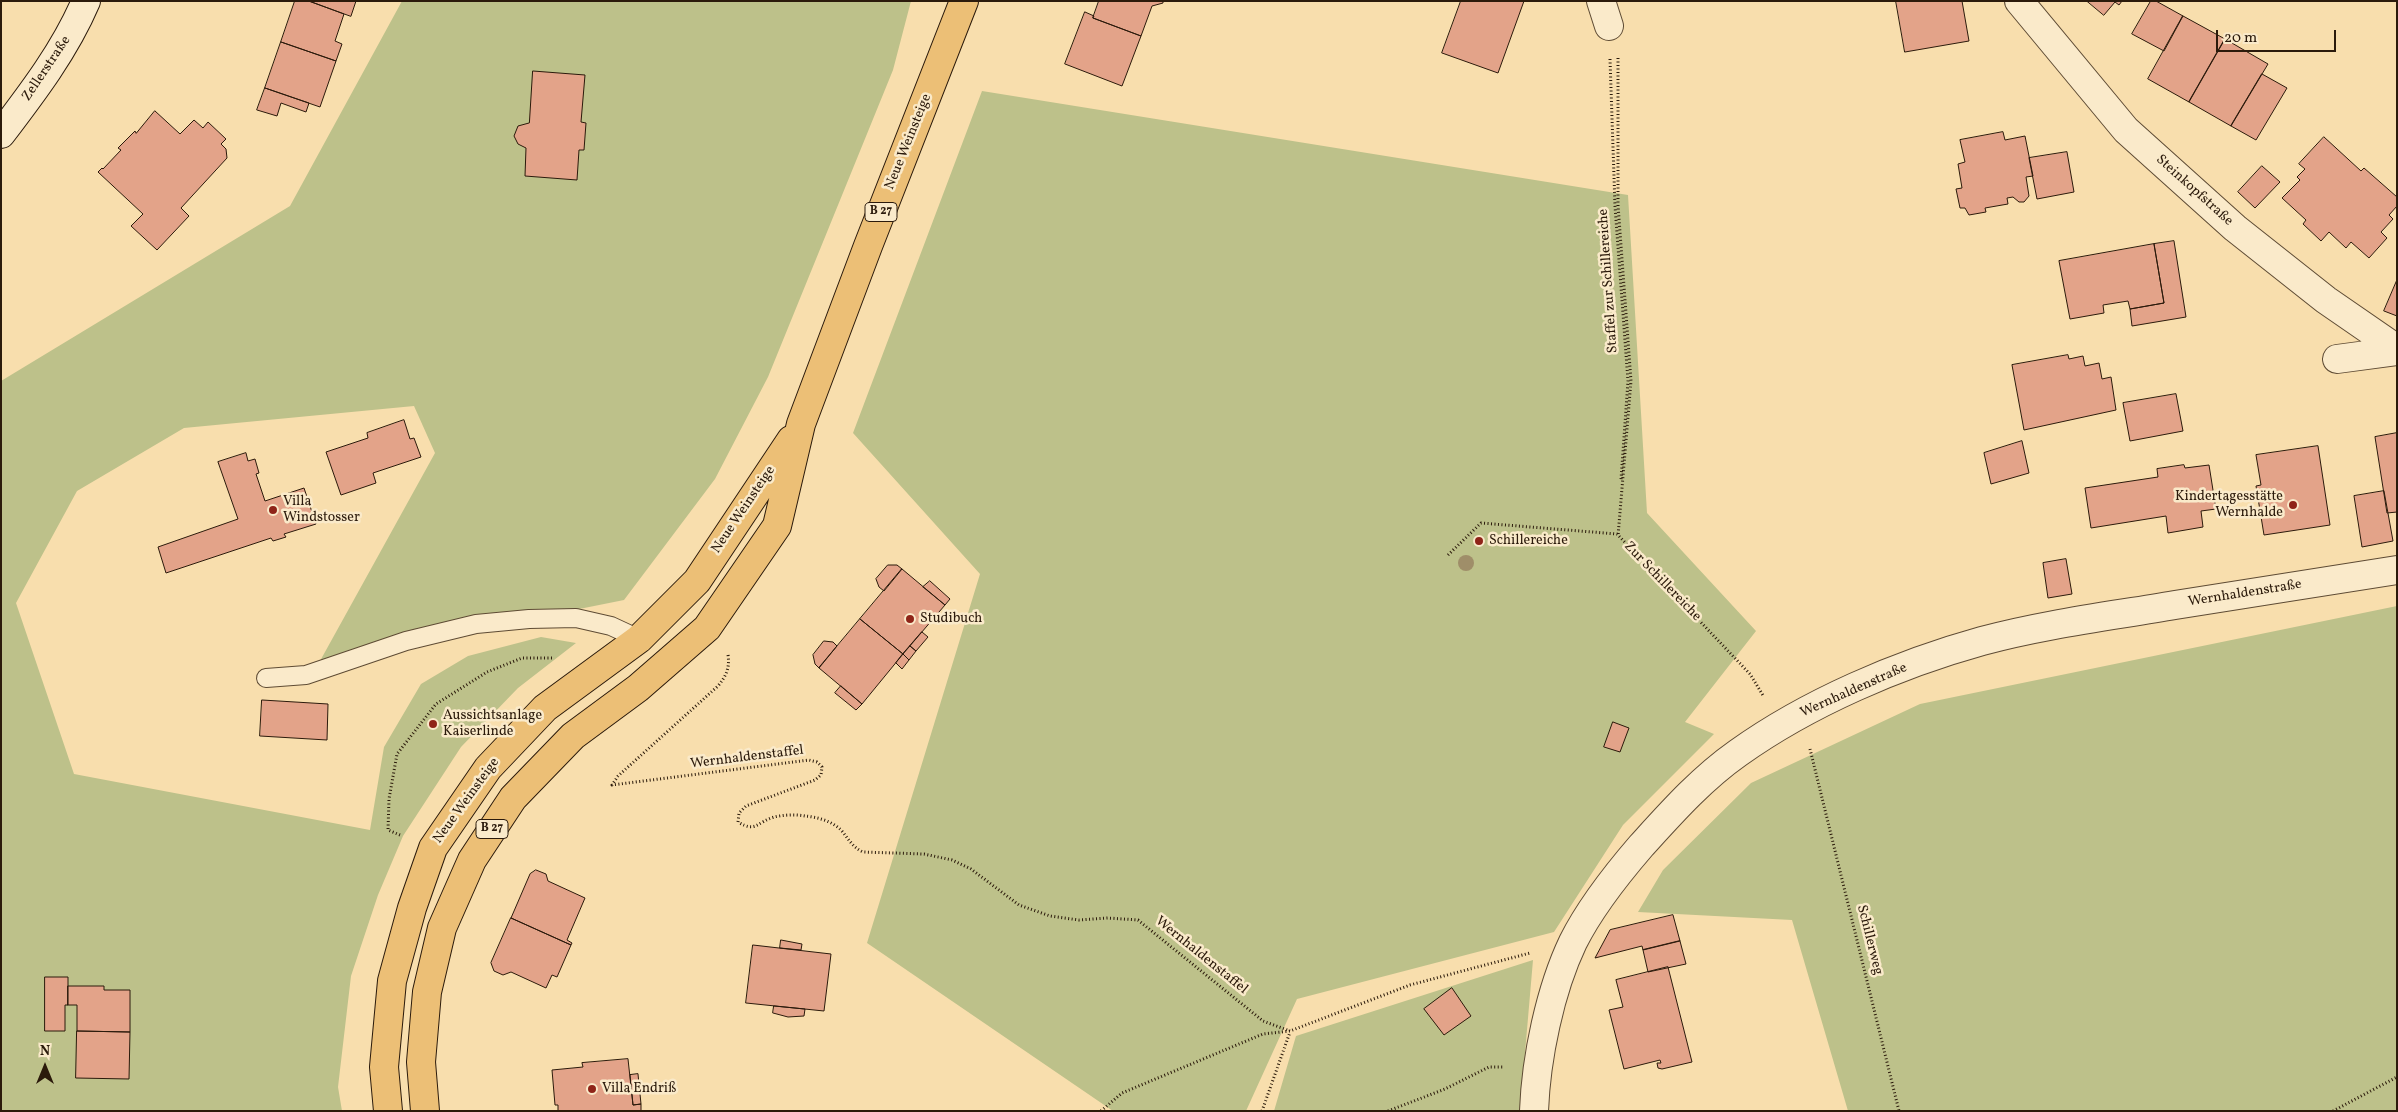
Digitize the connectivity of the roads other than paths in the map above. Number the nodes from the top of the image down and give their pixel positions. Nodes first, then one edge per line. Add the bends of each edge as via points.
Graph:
1 (86, 1) edge
2 (964, 1) edge
3 (2019, 1) edge
4 (1, 134) edge
5 (2397, 350) edge
6 (2337, 358) dead end
7 (801, 424) junction
8 (2397, 570) edge
9 (639, 639) junction
10 (266, 678) dead end
11 (388, 1111) edge
12 (425, 1111) edge
13 (1534, 1111) edge

1 - 4 street, Zellerstraße via 74,28 33,92
2 - 7 main road, Neue Weinsteige / B 27
3 - 5 street, Steinkopfstraße via 2126,130 2236,228 2326,300
5 - 6 street
7 - 9 main road, Neue Weinsteige / B 27 via 697,581
7 - 12 main road, Neue Weinsteige / B 27 via 777,526 707,628 638,688 573,736 513,798 472,860 442,928 427,992 421,1062
8 - 13 street, Wernhaldenstraße via 2028,630 1901,669 1781,725 1703,780 1667,817 1630,859 1574,940 1558,979 1543,1037
9 - 10 lane via 611,626 576,618 476,624 406,641 306,675
9 - 11 main road, Neue Weinsteige / B 27 via 545,708 488,768 433,848 392,981 384,1067

